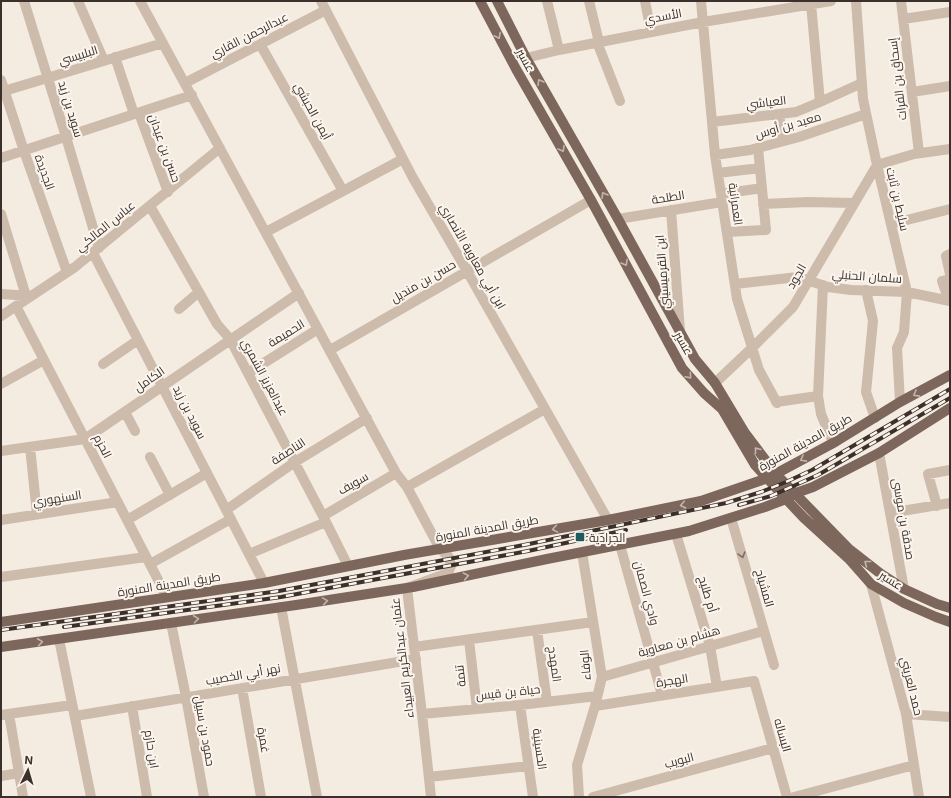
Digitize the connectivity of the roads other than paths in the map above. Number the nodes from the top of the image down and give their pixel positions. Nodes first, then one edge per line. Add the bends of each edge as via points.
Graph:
1 (24, 1) edge
2 (78, 1) edge
3 (140, 1) edge
4 (480, 1) edge
5 (496, 1) edge
6 (547, 1) edge
7 (589, 1) edge
8 (645, 1) edge
9 (701, 1) edge
10 (828, 1) edge
11 (856, 1) edge
12 (901, 1) edge
13 (811, 4) junction
14 (323, 6) edge
15 (772, 6) edge
16 (950, 12) edge
17 (903, 19) junction
18 (703, 22) junction
19 (651, 32) junction
20 (163, 42) junction
21 (598, 42) junction
22 (260, 44) junction
23 (559, 50) junction
24 (115, 57) junction
25 (526, 58) junction
26 (104, 61) junction
27 (48, 78) junction
28 (1, 80) edge
29 (185, 82) junction
30 (862, 83) junction
31 (950, 86) edge
32 (3, 92) edge
33 (912, 92) junction
34 (192, 95) junction
35 (620, 101) dead end
36 (820, 102) junction
37 (136, 113) junction
38 (779, 114) junction
39 (866, 114) junction
40 (712, 122) junction
41 (66, 136) junction
42 (784, 141) junction
43 (220, 148) junction
44 (758, 148) junction
45 (950, 149) edge
46 (24, 150) junction
47 (919, 153) junction
48 (716, 155) junction
49 (1, 158) edge
50 (403, 159) junction
51 (877, 165) junction
52 (760, 168) junction
53 (718, 173) junction
54 (762, 188) junction
55 (343, 191) junction
56 (168, 192) junction
57 (722, 198) junction
58 (591, 200) junction
59 (854, 203) junction
60 (763, 204) junction
61 (150, 206) junction
62 (950, 209) edge
63 (671, 210) junction
64 (1, 214) edge
65 (618, 219) junction
66 (891, 224) junction
67 (266, 232) junction
68 (727, 232) junction
69 (96, 250) junction
70 (950, 254) edge
71 (467, 271) junction
72 (67, 272) junction
73 (950, 274) edge
74 (950, 279) edge
75 (808, 281) junction
76 (735, 284) junction
77 (823, 285) junction
78 (866, 290) junction
79 (199, 292) junction
80 (298, 292) junction
81 (907, 292) junction
82 (1, 294) edge
83 (28, 296) junction
84 (949, 301) edge
85 (16, 306) junction
86 (179, 309) dead end
87 (1, 316) edge
88 (318, 329) junction
89 (680, 331) junction
90 (230, 339) junction
91 (138, 340) junction
92 (752, 348) junction
93 (330, 350) junction
94 (44, 360) junction
95 (103, 364) dead end
96 (248, 373) junction
97 (950, 375) edge
98 (715, 382) junction
99 (1, 384) edge
100 (162, 386) junction
101 (818, 396) junction
102 (900, 402) junction
103 (545, 409) junction
104 (949, 409) edge
105 (125, 412) junction
106 (366, 418) junction
107 (875, 418) junction
108 (135, 431) dead end
109 (85, 439) junction
110 (835, 442) junction
111 (30, 448) junction
112 (1, 451) edge
113 (879, 453) junction
114 (150, 458) dead end
115 (295, 462) junction
116 (950, 470) edge
117 (207, 473) junction
118 (396, 473) junction
119 (772, 476) junction
120 (406, 487) junction
121 (796, 493) junction
122 (170, 495) junction
123 (786, 499) junction
124 (118, 502) junction
125 (950, 503) edge
126 (937, 506) junction
127 (890, 513) junction
128 (37, 514) junction
129 (229, 514) junction
130 (731, 518) junction
131 (325, 519) junction
132 (1, 520) edge
133 (126, 520) junction
134 (608, 520) junction
135 (676, 534) junction
136 (620, 545) junction
137 (440, 549) junction
138 (582, 552) junction
139 (249, 554) junction
140 (148, 560) junction
141 (348, 566) junction
142 (1, 577) edge
143 (264, 583) junction
144 (871, 584) junction
145 (407, 588) junction
146 (904, 589) junction
147 (167, 597) junction
148 (281, 607) junction
149 (950, 608) edge
150 (1, 622) edge
151 (593, 622) junction
152 (950, 622) edge
153 (171, 623) junction
154 (537, 630) junction
155 (763, 631) junction
156 (59, 639) junction
157 (469, 640) junction
158 (710, 646) junction
159 (1, 647) edge
160 (414, 647) junction
161 (416, 659) junction
162 (653, 662) junction
163 (774, 665) dead end
164 (602, 677) junction
165 (295, 679) junction
166 (754, 681) joint
167 (717, 686) junction
168 (242, 688) junction
169 (662, 695) junction
170 (186, 697) junction
171 (596, 701) junction
172 (547, 702) junction
173 (72, 705) junction
174 (520, 705) junction
175 (132, 706) junction
176 (477, 709) junction
177 (422, 714) junction
178 (906, 714) junction
179 (5, 715) edge
180 (75, 716) junction
181 (950, 717) edge
182 (773, 748) junction
183 (914, 765) junction
184 (529, 766) junction
185 (18, 774) junction
186 (1, 776) edge
187 (429, 777) junction
188 (23, 797) edge
189 (91, 797) edge
190 (147, 797) edge
191 (204, 797) edge
192 (261, 797) edge
193 (317, 797) edge
194 (431, 797) edge
195 (533, 797) edge
196 (579, 797) edge
197 (593, 797) edge
198 (787, 797) edge
199 (794, 797) edge
200 (919, 797) edge

1 - 27 street, سويد بن زيد
2 - 26 street
3 - 20 street
4 -> 58 main road, عسير via 516,70
5 - 25 main road, عسير
6 - 23 street
7 - 21 street
8 - 19 street
9 - 18 street, العمرانية
10 - 13 street, الأسدي
11 - 30 street, سليط بن ثابت
12 - 17 street, إسحاق بن الفرات
13 - 15 street, الأسدي
13 - 36 street
14 - 22 street, عبدالرحمن القاري
14 - 50 street, ابن أبي معاوية الأنصاري
15 - 18 street, الأسدي
16 - 17 street
17 - 33 street, إسحاق بن الفرات
18 - 19 street, الأسدي
18 - 40 street, العمرانية
19 - 21 street, الأسدي
20 - 24 street, البلبيسي
20 - 29 street
21 - 23 street, الأسدي
21 - 35 street
22 - 29 street, عبدالرحمن القاري
22 - 55 street, أيمن الحبشي
23 - 25 street, الأسدي
24 - 26 street, البلبيسي
24 - 37 street, حسن بن عيدان
65 -> 25 main road, عسير
26 - 27 street, البلبيسي
27 - 32 street, البلبيسي
27 - 41 street, سويد بن زيد
28 - 32 street, الجديدة
29 - 34 street
30 - 36 street, العياشي
30 - 39 street, سليط بن ثابت
31 - 33 street
32 - 46 street, الجديدة
33 - 47 street, إسحاق بن الفرات
34 - 37 street
34 - 43 street
36 - 38 street, العياشي via 796,112
37 - 41 street
37 - 56 street, حسن بن عيدان
38 - 40 street, العياشي
38 - 42 street
39 - 42 street, معبد بن أوس
39 - 51 street, سليط بن ثابت
40 - 48 street, العمرانية
41 - 46 street
41 - 69 street, سويد بن زيد
42 - 44 street, معبد بن أوس
43 - 56 street, عباس المالكي
43 - 67 street
44 - 48 street, معبد بن أوس
44 - 52 street
45 - 47 street
46 - 49 street
46 - 72 street, الجديدة
47 - 51 street
48 - 53 street, العمرانية
50 - 55 street
50 - 71 street, ابن أبي معاوية الأنصاري
51 - 59 street, الجود
51 - 66 street, سليط بن ثابت
52 - 53 street
52 - 54 street
53 - 57 street, العمرانية
54 - 57 street, الطلحة
54 - 60 street
55 - 67 street
56 - 61 street, عباس المالكي
57 - 63 street, الطلحة
57 - 68 street, العمرانية
58 - 71 street, حسن بن منديل
58 -> 119 main road, عسير via 682,368 722,409 755,465
59 - 60 street
59 - 75 street, الجود
60 - 68 street via 766,230
61 - 69 street, عباس المالكي
61 - 79 street, عبدالعزيز الشمري
62 - 66 street
63 - 65 street, الطلحة
63 - 89 street, ابن القرميسيني
64 - 83 street
65 - 89 main road, عسير
66 - 81 street, سليط بن ثابت
67 - 80 street
68 - 76 street, العمرانية
69 - 72 street, عباس المالكي
69 - 91 street, سويد بن زيد
70 - 73 street via 946,256
71 - 93 street, حسن بن منديل
71 - 103 street, ابن أبي معاوية الأنصاري
72 - 83 street, عباس المالكي
74 - 84 street via 942,281
75 - 76 street, سلمان الحنبلي via 798,277
75 - 77 street, سلمان الحنبلي
75 - 92 street, الجود via 793,307
76 - 92 street, العمرانية
77 - 78 street, سلمان الحنبلي
77 - 101 street
78 - 81 street, سلمان الحنبلي
78 - 107 street via 873,321 866,392
79 - 86 street
79 - 90 street, عبدالعزيز الشمري via 217,324
80 - 88 street
80 - 90 street, الكامل
81 - 84 street, سلمان الحنبلي
81 - 102 street, سليط بن ثابت via 904,332 897,348
82 - 83 street
83 - 85 street, عباس المالكي
85 - 87 street, عباس المالكي
85 - 94 street, الحزم
88 - 93 street
88 - 96 street, الحميمة
89 - 98 main road, عسير via 695,359
90 - 96 street, عبدالعزيز الشمري
90 - 100 street, الكامل
91 - 95 street
91 - 100 street, سويد بن زيد
92 - 98 street, الجود
92 - 101 street, العمرانية via 759,370 777,403
93 - 106 street
94 - 99 street
94 - 109 street, الحزم
96 - 115 street, عبدالعزيز الشمري
97 -> 102 main road, طريق المدينة المنورة
119 -> 98 main road, عسير
100 - 105 street, الكامل
100 - 117 street, سويد بن زيد
101 - 110 street via 821,414
102 - 107 main road, طريق المدينة المنورة
103 - 120 street
103 - 134 street, ابن أبي معاوية الأنصاري
104 - 113 main road
105 - 108 street
105 - 109 street, الكامل
106 - 115 street, الناصفة
106 - 118 street
107 - 110 main road, طريق المدينة المنورة
109 - 111 street, الكامل
109 - 124 street, الحزم
110 -> 119 main road, طريق المدينة المنورة
111 - 112 street, الكامل
111 - 128 street
113 - 121 main road
113 - 127 street, صدقة بن موسى
114 - 122 street
115 - 129 street, الناصفة
115 - 131 street, عبدالعزيز الشمري
116 - 126 street via 928,474
117 - 122 street
117 - 129 street, سويد بن زيد
118 - 120 street
118 - 131 street, سويف
119 - 121 main road, عسير
119 - 123 main road, عسير
119 -> 134 main road, طريق المدينة المنورة via 701,501
120 - 137 street
121 - 123 main road
146 -> 121 main road, عسير via 849,549
122 - 133 street
123 - 130 main road
123 - 144 main road, عسير via 849,559
124 - 128 street, السنهوري
124 - 133 street, الحزم
125 - 126 street
126 - 127 street
127 - 146 street, صدقة بن موسى
128 - 132 street, السنهوري
129 - 139 street, سويد بن زيد
129 - 140 street, الناصفة
130 - 135 main road
130 -> 155 street, المشياح
131 - 139 street, سويف
131 - 141 street, عبدالعزيز الشمري
133 - 140 street, الحزم
134 -> 137 main road, طريق المدينة المنورة
135 - 136 main road
135 - 158 street, أم طليح
136 - 138 main road
136 - 162 street, وادي الصمان
137 - 141 main road, طريق المدينة المنورة
137 - 145 street, عثمان عبدالكريم العبيداء via 449,557 448,573
145 -> 138 main road
138 - 151 street, الوفاء
139 - 143 street, سويد بن زيد
140 - 142 street, الناصفة
140 - 147 street, الحزم
141 - 143 main road, طريق المدينة المنورة
143 - 147 main road, طريق المدينة المنورة
144 - 152 main road, عسير via 904,603
144 - 178 street, حمد العريني
148 -> 145 main road
145 - 160 street, عثمان عبدالكريم العبيداء
146 - 149 main road, عسير
147 - 150 main road, طريق المدينة المنورة
153 -> 148 main road
148 - 165 street
151 - 154 street
151 - 164 street, الوفاء
153 - 156 main road
153 - 170 street, حمود بن سبيل
154 - 157 street
154 - 172 street, المهدج
155 - 158 street, هشام بن معاوية
155 - 163 street, المشياح
159 -> 156 main road
156 - 173 street
157 - 160 street
157 - 176 street, تنمة
158 - 162 street, هشام بن معاوية
158 - 167 street, أم طليح
160 - 161 street, عثمان عبدالكريم العبيداء
161 - 165 street, نهر أبي الخصيب
161 - 177 street, عثمان عبدالكريم العبيداء
162 - 164 street, هشام بن معاوية
162 - 169 street, وادي الصمان
164 - 171 street, الوفاء
165 - 168 street, نهر أبي الخصيب
165 - 193 street
166 - 167 street, الهجرة
166 - 182 street, البساله
167 - 169 street, الهجرة
168 - 170 street, نهر أبي الخصيب
168 - 192 street, غمرة
169 - 171 street, الهجرة
170 - 175 street, نهر أبي الخصيب
170 - 191 street, حمود بن سبيل
171 - 172 street, حياة بن قيس
171 - 196 street, الوفاء via 577,765
172 - 174 street, حياة بن قيس
173 - 179 street
173 - 180 street
174 - 176 street, حياة بن قيس
174 - 184 street, الحسينية
175 - 180 street, نهر أبي الخصيب
175 - 190 street, ابن حازم
176 - 177 street, حياة بن قيس
177 - 187 street, عثمان عبدالكريم العبيداء
178 - 181 street
178 - 183 street, حمد العريني
179 - 185 street
180 - 189 street
182 - 197 street, البويب
182 - 198 street, البساله
183 - 199 street
183 - 200 street, حمد العريني
184 - 187 street
184 - 195 street, الحسينية
185 - 186 street
185 - 188 street
187 - 194 street, عثمان عبدالكريم العبيداء

